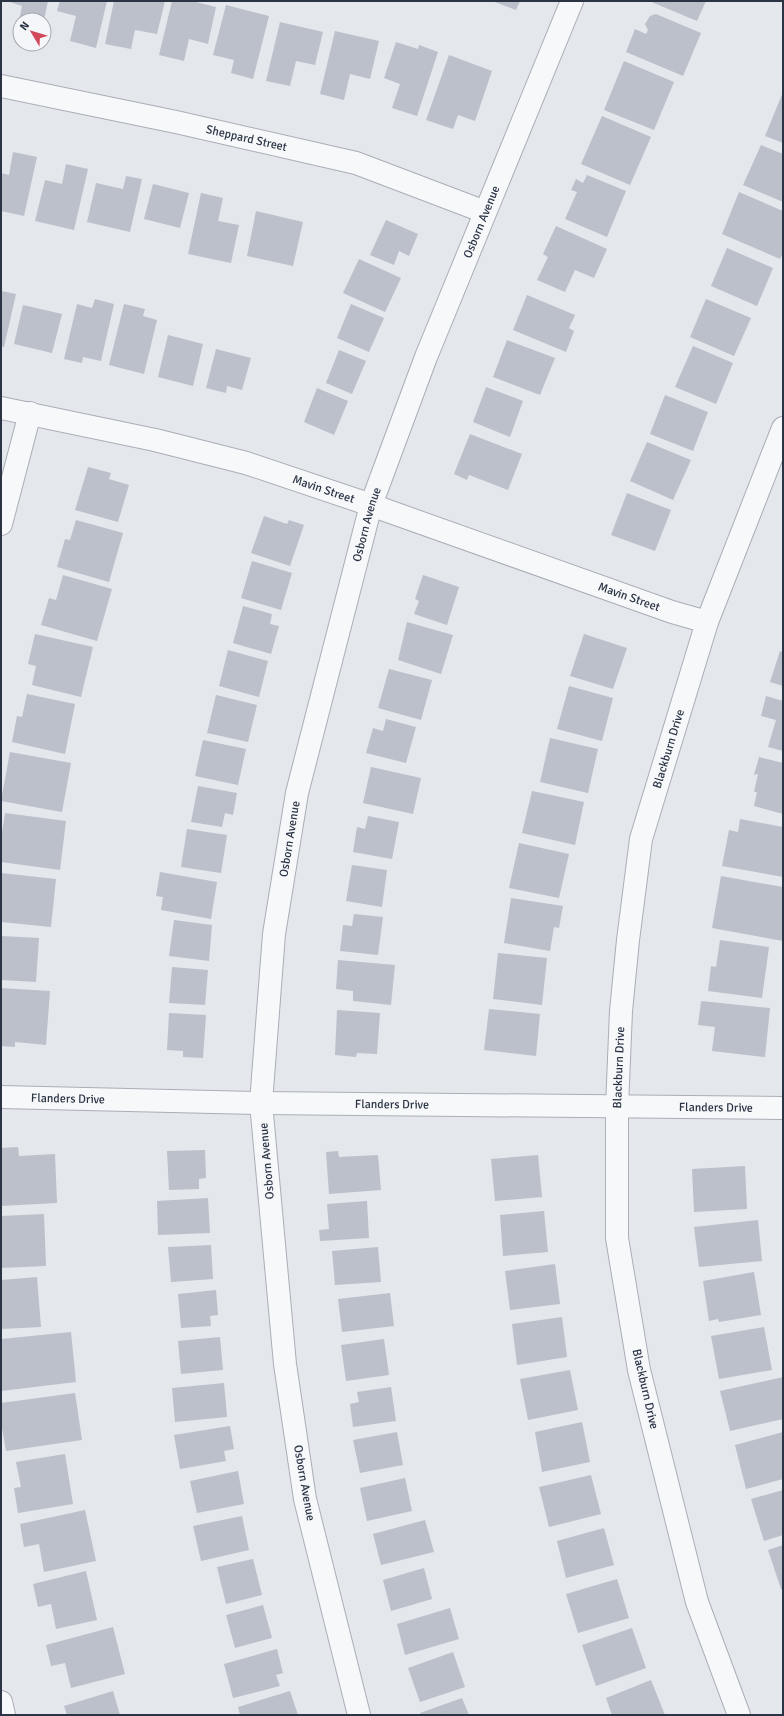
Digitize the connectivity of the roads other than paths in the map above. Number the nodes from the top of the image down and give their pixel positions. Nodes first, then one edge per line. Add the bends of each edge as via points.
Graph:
1 (572, 1) edge
2 (1, 86) edge
3 (485, 212) junction
4 (1, 408) edge
5 (30, 413) junction
6 (783, 428) edge
7 (371, 505) junction
8 (1, 524) edge
9 (707, 622) junction
10 (1, 1097) edge
11 (261, 1103) junction
12 (617, 1107) junction
13 (783, 1108) edge
14 (1, 1702) edge
15 (4, 1715) edge
16 (358, 1715) edge
17 (740, 1715) edge

1 - 3 street, Osborn Avenue
2 - 3 street, Sheppard Street via 356,163
3 - 7 street, Osborn Avenue via 426,357
4 - 5 street, Mavin Street
5 - 7 street, Mavin Street via 246,463
5 - 8 street
6 - 9 street, Blackburn Drive
7 - 9 street, Mavin Street via 672,612
7 - 11 street, Osborn Avenue via 297,793 274,934
9 - 12 street, Blackburn Drive via 641,839 621,1011
10 - 11 street, Flanders Drive
11 - 12 street, Flanders Drive
11 - 16 street, Osborn Avenue via 285,1364 305,1499
12 - 13 street, Flanders Drive
12 - 17 street, Blackburn Drive via 617,1238 639,1370 696,1602
14 - 15 street

